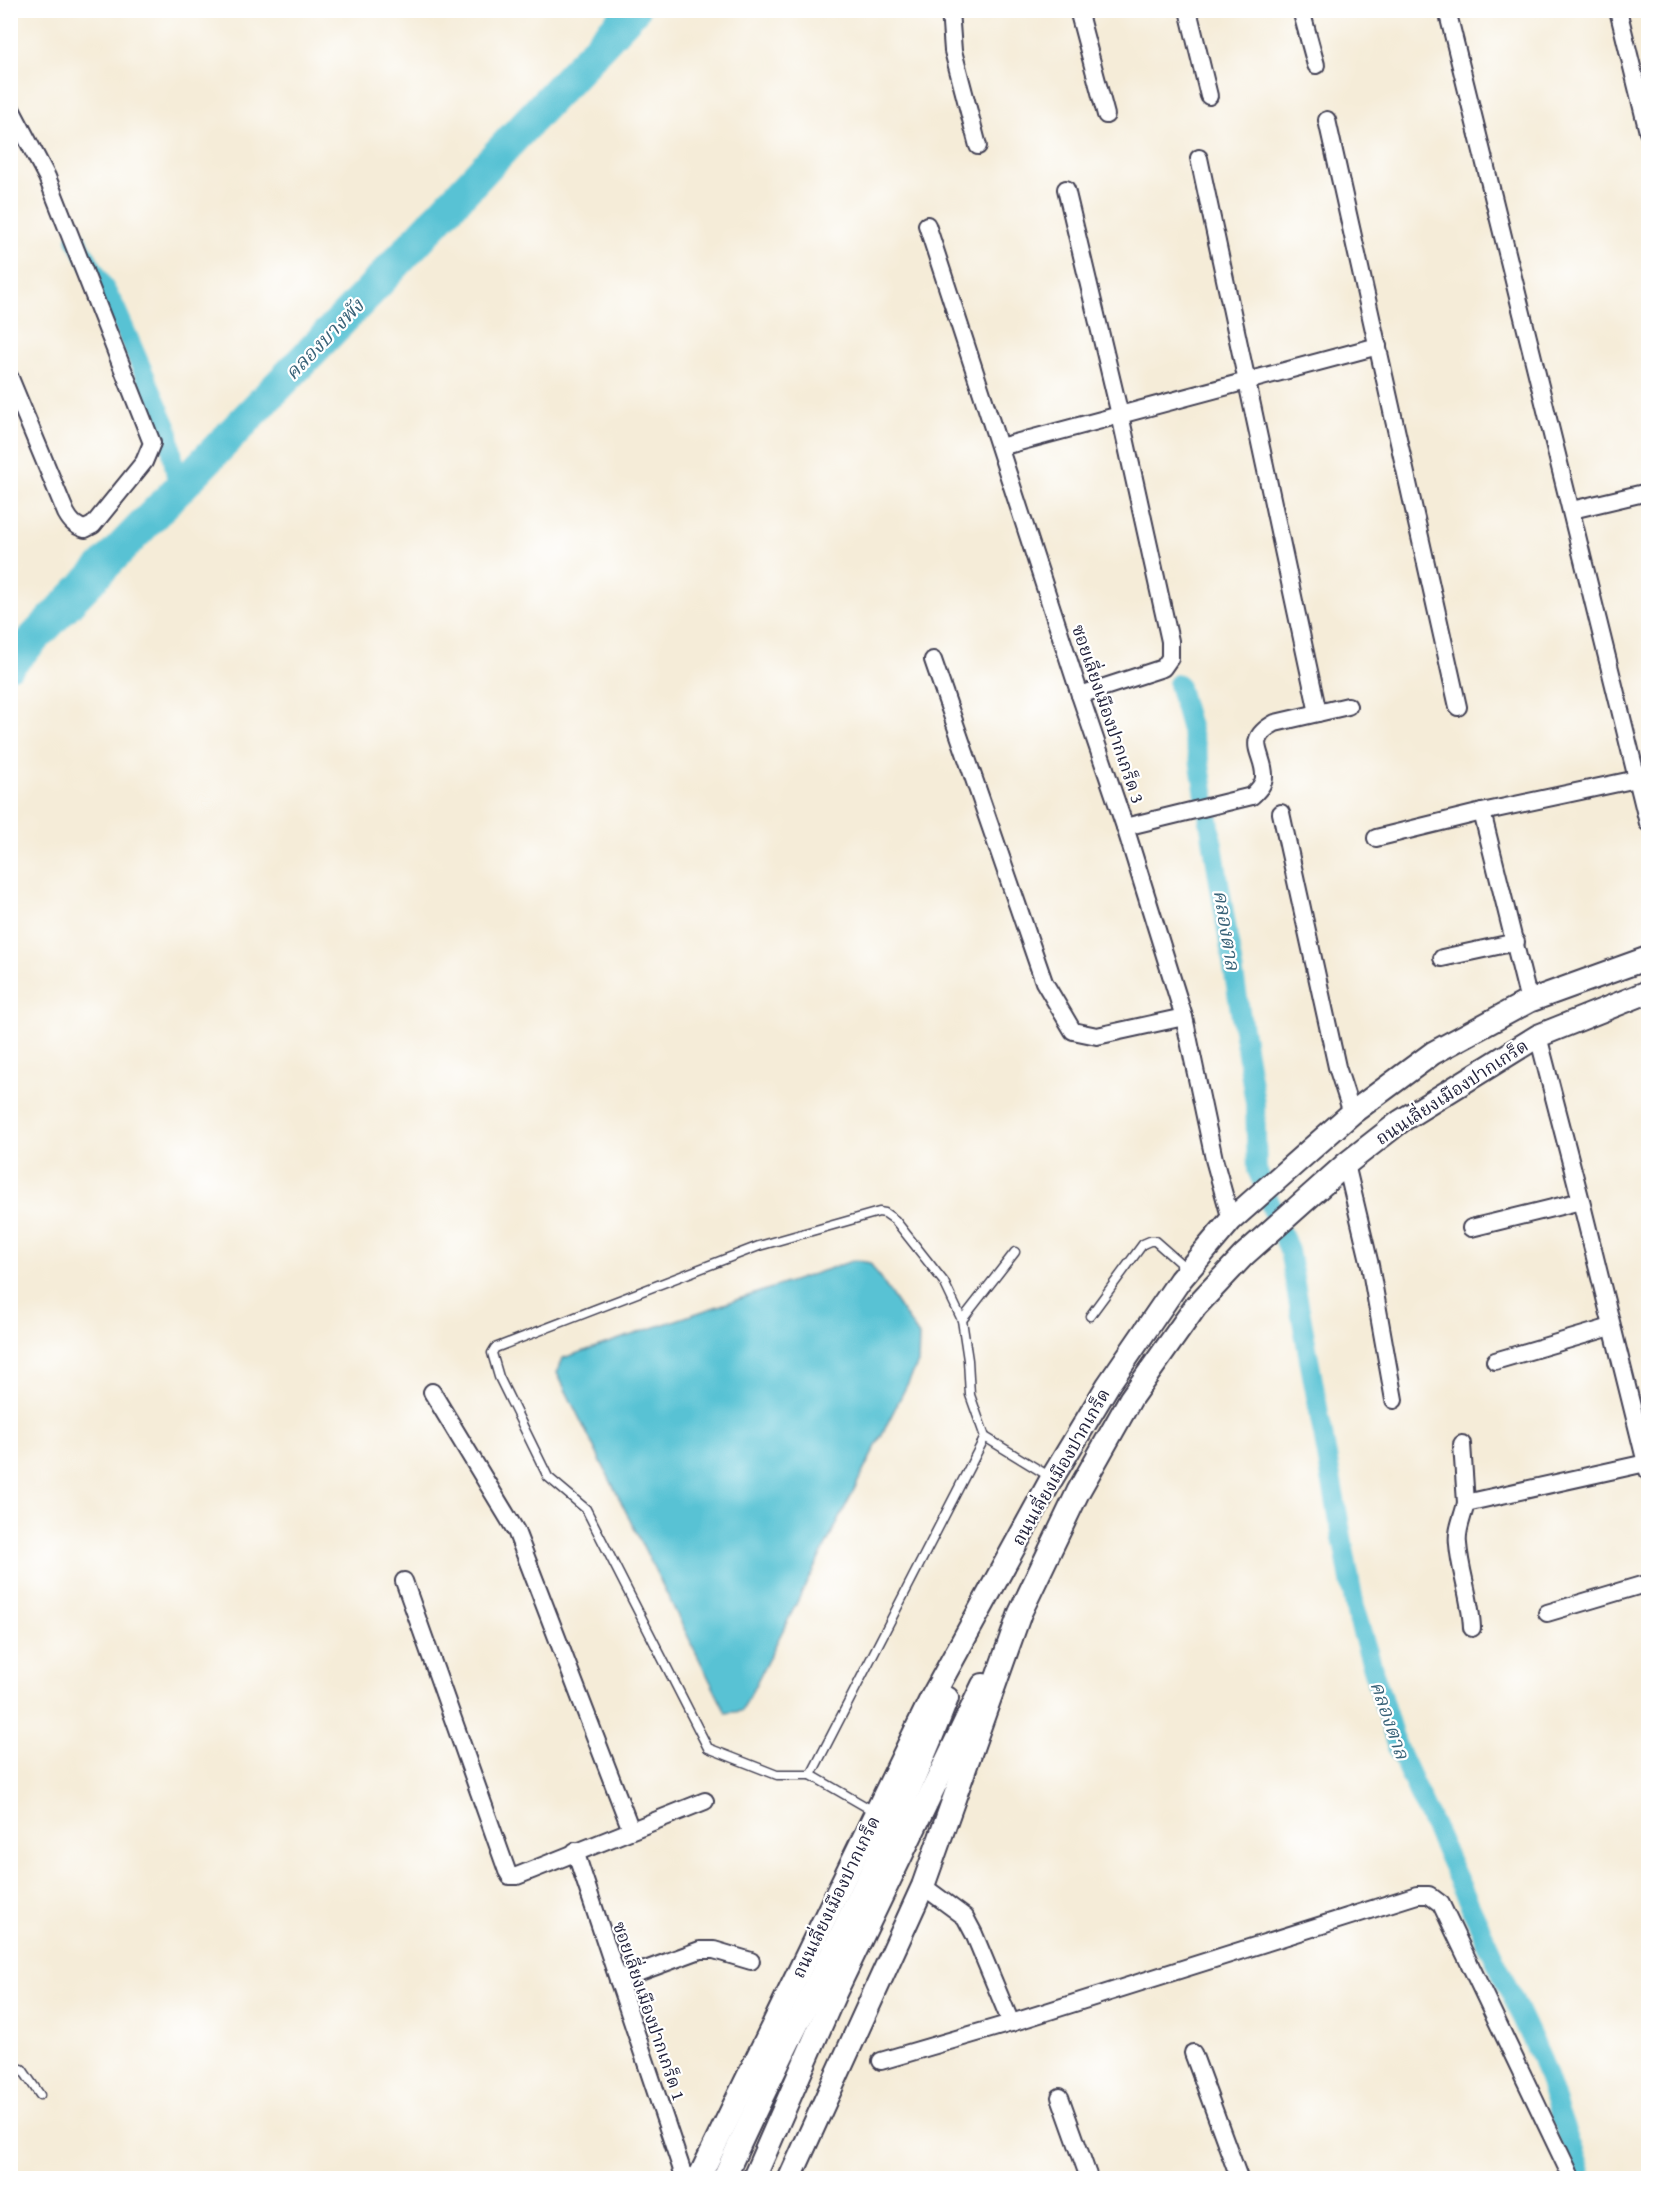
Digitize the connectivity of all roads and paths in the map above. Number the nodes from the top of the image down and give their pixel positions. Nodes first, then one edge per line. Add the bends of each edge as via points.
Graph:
1 (950, 10) edge
2 (1078, 10) edge
3 (1188, 10) edge
4 (1301, 10) edge
5 (1447, 10) edge
6 (1618, 10) edge
7 (1317, 65) dead end
8 (1209, 96) dead end
9 (10, 107) edge
10 (1106, 115) dead end
11 (1328, 120) dead end
12 (1648, 132) edge
13 (978, 146) dead end
14 (1199, 158) dead end
15 (1066, 189) dead end
16 (927, 225) dead end
17 (1378, 346) junction
18 (10, 378) edge
19 (1247, 380) junction
20 (1120, 415) junction
21 (1000, 447) junction
22 (1648, 492) edge
23 (1572, 510) junction
24 (933, 660) dead end
25 (1080, 695) junction
26 (1348, 706) dead end
27 (1458, 706) dead end
28 (1318, 713) junction
29 (1637, 779) junction
30 (1482, 812) junction
31 (1281, 813) dead end
32 (1648, 823) edge
33 (1125, 827) junction
34 (1376, 838) dead end
35 (1516, 942) junction
36 (1442, 958) dead end
37 (1648, 958) edge
38 (1648, 992) edge
39 (1529, 1001) junction
40 (1184, 1017) junction
41 (1538, 1036) junction
42 (1352, 1113) junction
43 (1346, 1164) junction
44 (1581, 1201) junction
45 (1231, 1221) junction
46 (1471, 1228) dead end
47 (1015, 1252) dead end
48 (1188, 1270) junction
49 (1090, 1317) dead end
50 (962, 1320) junction
51 (1611, 1327) junction
52 (1495, 1362) dead end
53 (432, 1392) dead end
54 (1394, 1400) dead end
55 (985, 1437) junction
56 (1462, 1444) dead end
57 (1647, 1467) edge
58 (1052, 1478) junction
59 (1466, 1503) junction
60 (404, 1581) dead end
61 (1648, 1583) edge
62 (980, 1611) junction
63 (1547, 1612) dead end
64 (1020, 1613) junction
65 (1472, 1628) dead end
66 (811, 1775) junction
67 (705, 1801) dead end
68 (876, 1813) junction
69 (632, 1830) junction
70 (575, 1851) junction
71 (923, 1886) junction
72 (751, 1961) dead end
73 (618, 1980) junction
74 (824, 1992) junction
75 (1011, 2023) junction
76 (1194, 2053) dead end
77 (881, 2061) dead end
78 (10, 2068) edge
79 (40, 2095) dead end
80 (1060, 2097) dead end
81 (693, 2178) edge
82 (699, 2178) edge
83 (724, 2178) edge
84 (754, 2178) edge
85 (790, 2178) edge
86 (1089, 2178) edge
87 (1239, 2178) edge
88 (1571, 2178) edge

1 - 13 street via 953,51
2 - 10 street
3 - 8 street
4 - 7 street
5 - 23 street
6 - 12 street
9 - 18 street via 47,177 152,443 144,462 93,525 78,527 66,513
11 - 17 street
14 - 19 street
15 - 20 street
16 - 21 street, ซอยเลี่ยงเมืองปากเกร็ด 3
17 - 19 street
17 - 27 street
19 - 20 street
19 - 28 street
20 - 21 street
20 - 25 street via 1170,641 1170,658 1163,668
21 - 25 street, ซอยเลี่ยงเมืองปากเกร็ด 3
22 - 23 street
23 - 29 street
24 - 40 street via 1044,982 1073,1031 1097,1036
25 - 33 street, ซอยเลี่ยงเมืองปากเกร็ด 3
26 - 28 street
28 - 33 street via 1275,723 1261,734 1256,746 1264,777 1260,789 1252,796
29 - 30 street
29 - 32 street
30 - 34 street
30 - 35 street
31 - 42 street via 1336,1067
33 - 40 street, ซอยเลี่ยงเมืองปากเกร็ด 3
35 - 36 street
35 - 39 street
37 - 39 main road, ถนนเลี่ยงเมืองปากเกร็ด
38 - 41 main road, ถนนเลี่ยงเมืองปากเกร็ด
39 - 42 main road, ถนนเลี่ยงเมืองปากเกร็ด via 1433,1053
40 - 45 street, ซอยเลี่ยงเมืองปากเกร็ด 3
41 - 43 main road, ถนนเลี่ยงเมืองปากเกร็ด via 1401,1121
41 - 44 street
42 - 45 main road, ถนนเลี่ยงเมืองปากเกร็ด
43 - 54 street via 1370,1265
43 - 64 main road, ถนนเลี่ยงเมืองปากเกร็ด via 1244,1255 1196,1306 1131,1398 1078,1492
44 - 46 street
44 - 51 street
45 - 48 main road, ถนนเลี่ยงเมืองปากเกร็ด
47 - 50 lane
48 - 49 lane via 1150,1240 1143,1244
48 - 58 main road, ถนนเลี่ยงเมืองปากเกร็ด via 1108,1385
50 - 55 lane via 970,1395
50 - 66 lane via 944,1282 895,1220 879,1212 759,1246 495,1348 492,1353 499,1377 548,1477 586,1509 708,1748 777,1775
51 - 52 street
51 - 57 street
53 - 69 street via 516,1531
55 - 58 lane
55 - 66 lane
56 - 59 street
57 - 59 street
58 - 62 main road, ถนนเลี่ยงเมืองปากเกร็ด
59 - 65 street via 1457,1543
60 - 70 street via 510,1876
61 - 63 street
62 - 68 main road, ถนนเลี่ยงเมืองปากเกร็ด via 931,1699
62 - 74 main road via 936,1727 860,1897
64 - 71 main road, ถนนเลี่ยงเมืองปากเกร็ด
64 - 74 main road
66 - 68 lane
67 - 69 street
68 - 82 main road, ถนนเลี่ยงเมืองปากเกร็ด
69 - 70 street
70 - 73 street, ซอยเลี่ยงเมืองปากเกร็ด 1
71 - 75 street via 965,1917
71 - 85 main road, ถนนเลี่ยงเมืองปากเกร็ด
72 - 73 street via 700,1950
73 - 81 street, ซอยเลี่ยงเมืองปากเกร็ด 1 via 683,2173
74 - 83 main road via 766,2085
74 - 84 main road
75 - 77 street
75 - 88 street via 1417,1895 1429,1895 1441,1904
76 - 87 street
78 - 79 lane via 22,2069
80 - 86 street

